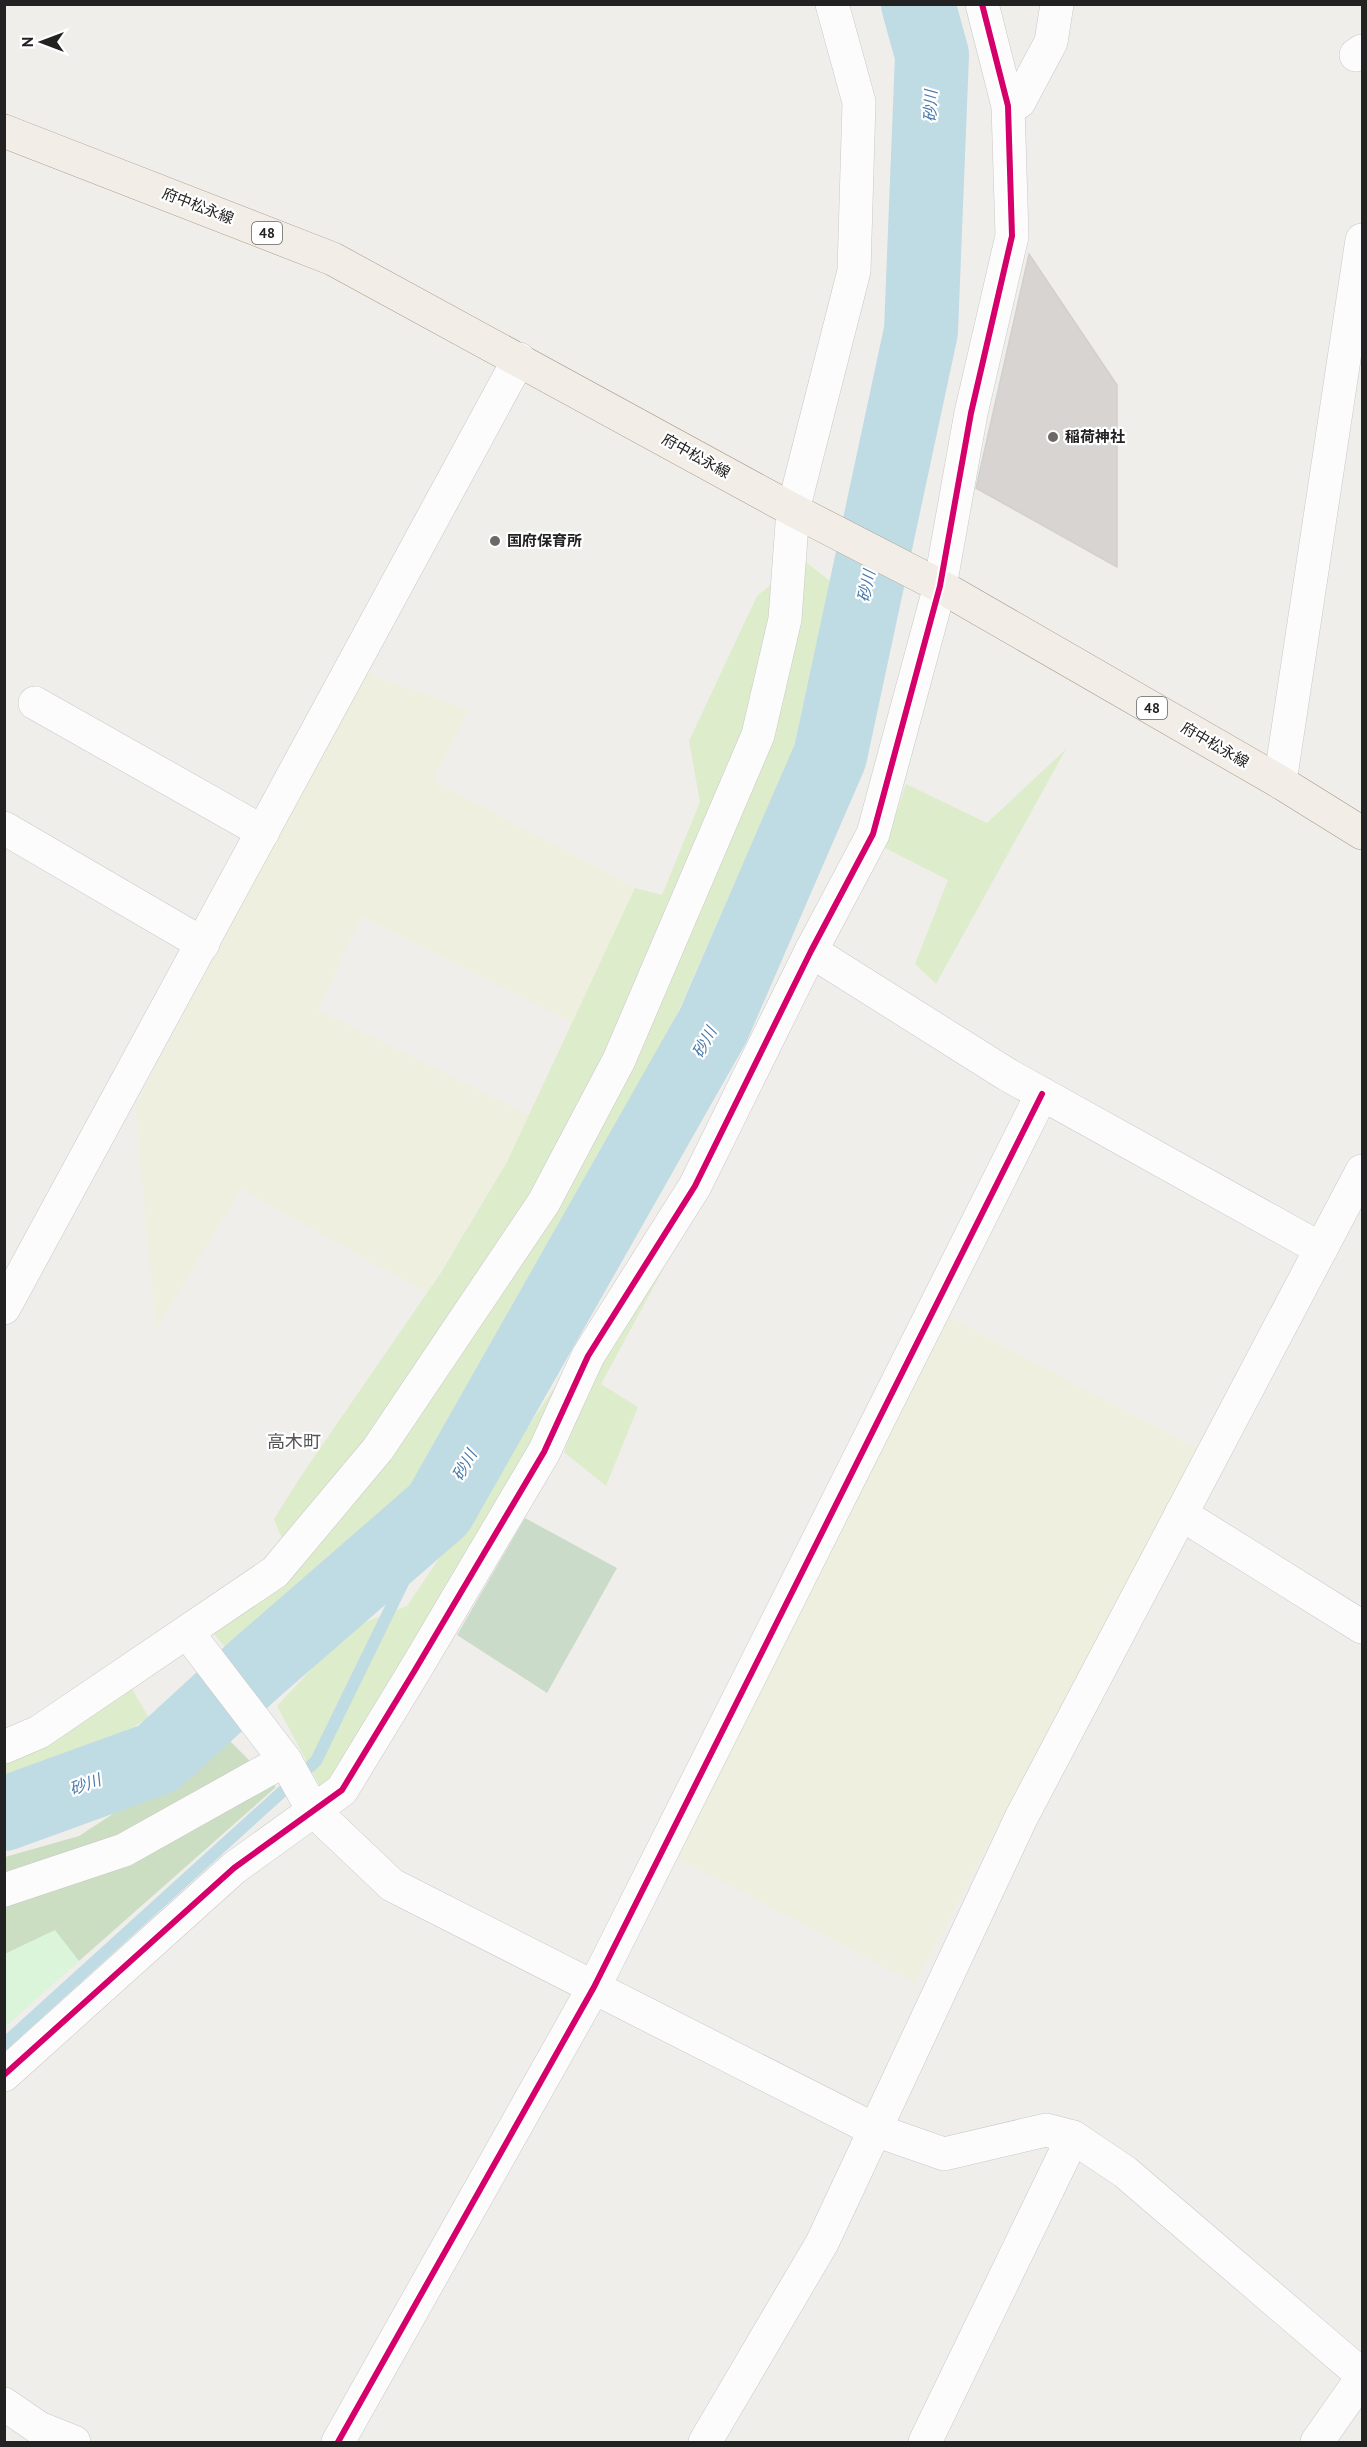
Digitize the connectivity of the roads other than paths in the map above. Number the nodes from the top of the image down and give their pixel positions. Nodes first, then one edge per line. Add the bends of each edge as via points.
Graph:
1 (832, 4) edge
2 (982, 4) edge
3 (1057, 4) edge
4 (1008, 106) junction
5 (4, 131) edge
6 (1362, 240) edge
7 (519, 359) junction
8 (793, 510) junction
9 (940, 586) junction
10 (35, 703) dead end
11 (1280, 782) junction
12 (4, 828) edge
13 (263, 832) junction
14 (1362, 833) edge
15 (202, 944) junction
16 (810, 951) junction
17 (1042, 1094) junction
18 (1362, 1171) edge
19 (1321, 1250) junction
20 (4, 1308) edge
21 (1181, 1515) junction
22 (1362, 1627) edge
23 (187, 1632) junction
24 (4, 1747) edge
25 (285, 1760) junction
26 (313, 1810) junction
27 (4, 1890) edge
28 (594, 1987) junction
29 (4, 2075) edge
30 (875, 2130) junction
31 (1073, 2137) junction
32 (1362, 2376) edge
33 (4, 2404) edge
34 (74, 2442) edge
35 (338, 2442) edge
36 (705, 2442) edge
37 (925, 2442) edge
38 (1317, 2442) edge

1 - 8 street via 859,102 854,270
2 - 4 street
3 - 4 street via 1051,42 1019,102
4 - 9 street via 1012,236 971,413
5 - 7 main road, 府中松永線 / 48 via 333,259
6 - 11 street
7 - 8 main road, 府中松永線 / 48
7 - 13 street
8 - 9 main road, 府中松永線 / 48
8 - 23 street via 785,619 758,735 619,1060 544,1202 378,1449 275,1572
9 - 11 main road, 府中松永線 / 48
9 - 16 street via 873,834
10 - 13 street
11 - 14 main road, 府中松永線 / 48
12 - 15 street
13 - 15 street
15 - 20 street
16 - 17 street
16 - 26 street via 695,1186 588,1356 544,1452 342,1790
17 - 19 street
17 - 28 street
18 - 19 street
19 - 21 street
21 - 22 street
21 - 30 street via 1021,1818
23 - 24 street via 39,1732
23 - 25 street
25 - 26 street
25 - 27 street via 124,1850
26 - 28 street via 392,1885
26 - 29 street via 234,1868
28 - 30 street
28 - 35 street
30 - 31 street via 945,2154 1046,2130
30 - 36 street via 822,2242
31 - 32 street via 1125,2172
31 - 37 street
32 - 38 street
33 - 34 street via 39,2428

